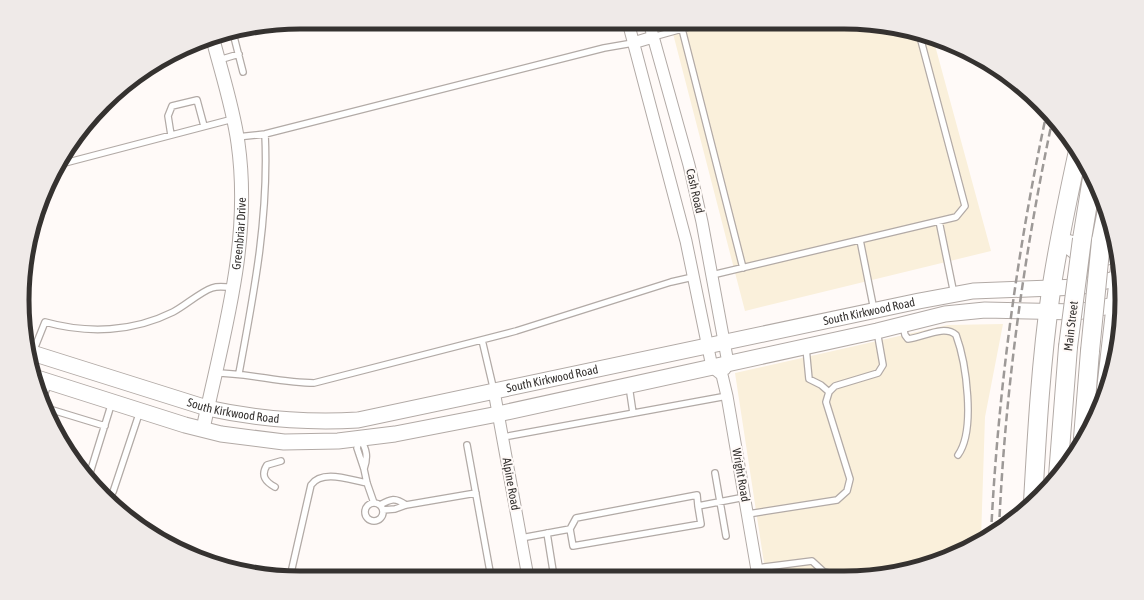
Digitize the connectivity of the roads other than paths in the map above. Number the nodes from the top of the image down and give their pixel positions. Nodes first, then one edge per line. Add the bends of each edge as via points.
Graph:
1 (630, 29) edge
2 (651, 29) edge
3 (682, 29) joint
4 (234, 37) edge
5 (653, 37) junction
6 (921, 40) edge
7 (214, 43) edge
8 (633, 43) junction
9 (239, 54) junction
10 (218, 60) junction
11 (243, 72) dead end
12 (233, 118) junction
13 (204, 126) junction
14 (265, 134) junction
15 (171, 135) junction
16 (237, 137) junction
17 (1076, 160) edge
18 (66, 163) edge
19 (1090, 188) edge
20 (938, 221) junction
21 (1104, 224) edge
22 (1061, 230) junction
23 (860, 240) junction
24 (1111, 254) edge
25 (743, 268) junction
26 (712, 275) junction
27 (693, 277) junction
28 (1114, 277) edge
29 (234, 288) junction
30 (1052, 289) junction
31 (954, 294) junction
32 (916, 301) junction
33 (898, 305) junction
34 (1115, 305) edge
35 (874, 310) junction
36 (1048, 312) junction
37 (920, 319) junction
38 (902, 324) junction
39 (877, 331) junction
40 (482, 340) junction
41 (723, 343) junction
42 (805, 345) junction
43 (707, 346) junction
44 (33, 348) edge
45 (34, 354) edge
46 (1044, 357) junction
47 (1107, 364) edge
48 (720, 368) junction
49 (215, 373) junction
50 (238, 373) junction
51 (43, 380) edge
52 (628, 385) junction
53 (494, 391) junction
54 (829, 392) junction
55 (728, 396) junction
56 (112, 402) junction
57 (207, 408) junction
58 (53, 410) edge
59 (140, 411) junction
60 (633, 413) junction
61 (498, 414) junction
62 (358, 420) junction
63 (105, 426) junction
64 (1084, 426) edge
65 (203, 430) junction
66 (503, 437) junction
67 (360, 439) junction
68 (467, 445) dead end
69 (958, 455) dead end
70 (281, 462) dead end
71 (1059, 465) edge
72 (90, 472) edge
73 (715, 473) dead end
74 (367, 483) junction
75 (275, 487) dead end
76 (113, 492) dead end
77 (476, 493) junction
78 (1034, 494) edge
79 (745, 498) junction
80 (720, 502) junction
81 (406, 504) junction
82 (379, 506) junction
83 (698, 506) junction
84 (748, 514) junction
85 (570, 529) junction
86 (546, 533) junction
87 (726, 536) dead end
88 (521, 538) junction
89 (291, 571) edge
90 (490, 571) edge
91 (527, 571) edge
92 (553, 571) edge
93 (758, 571) edge
94 (761, 571) edge
95 (823, 571) edge

1 - 8 street, Cash Road
2 - 5 street, Cash Road
3 - 5 lane
3 - 25 lane
4 - 9 lane
5 - 8 street
5 - 26 street, Cash Road via 690,165
6 - 20 lane via 965,206 956,217
7 - 10 street, Greenbriar Drive
8 - 14 lane via 604,48
8 - 27 street, Cash Road via 686,241
9 - 10 lane
9 - 11 lane
10 - 12 street, Greenbriar Drive
12 - 13 lane
12 - 16 street, Greenbriar Drive
13 - 15 lane
13 - 15 lane via 198,100 172,106 168,116
14 - 16 lane
14 - 50 lane via 267,170 262,245
15 - 18 lane
16 - 29 street, Greenbriar Drive via 241,170 241,234
17 - 22 highway
19 - 71 highway, Main Street, bridge via 1068,347
20 - 23 lane
20 - 31 lane
21 - 64 highway, Main Street, bridge
22 - 24 highway via 1065,241 1073,249 1087,256
22 - 30 highway
23 - 25 lane
23 - 35 lane
25 - 26 lane
26 - 41 street, Cash Road
27 - 40 lane
27 - 43 street, Cash Road
28 - 30 main road, South Kirkwood Road via 1079,287
29 - 44 lane via 212,288 159,319 121,328 85,330 45,322
29 - 49 street, Greenbriar Drive
30 - 31 main road, South Kirkwood Road via 973,291
30 - 36 highway
31 - 32 main road, South Kirkwood Road
32 - 33 main road, South Kirkwood Road
32 - 37 main road
33 - 35 main road, South Kirkwood Road
33 - 38 main road
34 - 36 main road, South Kirkwood Road via 1077,312
35 - 39 main road
35 - 41 main road, South Kirkwood Road
36 - 37 main road, South Kirkwood Road via 970,311
36 - 46 highway
37 - 38 main road, South Kirkwood Road
38 - 39 main road, South Kirkwood Road
38 - 69 lane via 908,340 943,331 956,335 969,392 965,438
39 - 42 main road, South Kirkwood Road
39 - 54 lane via 883,364 878,373 835,386
40 - 50 lane via 314,383
40 - 53 lane
41 - 43 main road, South Kirkwood Road
41 - 48 street, Cash Road
42 - 48 main road, South Kirkwood Road
42 - 54 lane via 809,379
43 - 48 street, Wright Road
43 - 53 main road, South Kirkwood Road
45 - 57 main road, South Kirkwood Road
46 - 47 highway via 1052,343 1059,338 1074,334 1086,335 1099,341 1105,350
46 - 78 highway
48 - 52 main road, South Kirkwood Road
48 - 55 street, Wright Road
49 - 50 lane
49 - 57 street, Greenbriar Drive
51 - 56 main road, South Kirkwood Road
52 - 60 lane
52 - 61 main road, South Kirkwood Road
53 - 61 street, Alpine Road
53 - 62 main road, South Kirkwood Road
54 - 84 lane via 826,402 850,479 847,492 837,500
55 - 60 lane
55 - 79 street, Wright Road
56 - 59 main road, South Kirkwood Road
56 - 63 lane
57 - 62 main road, South Kirkwood Road via 234,414 297,421
57 - 65 street, Greenbriar Drive
58 - 63 lane
59 - 65 main road, South Kirkwood Road
59 - 76 lane
60 - 66 lane
61 - 66 street, Alpine Road
61 - 67 main road, South Kirkwood Road
62 - 67 main road
63 - 72 lane
65 - 67 main road, South Kirkwood Road via 284,442
66 - 88 street, Alpine Road
67 - 74 lane via 357,448
68 - 77 lane
70 - 75 lane via 267,465 265,468 264,478
73 - 80 lane
74 - 82 lane
74 - 89 lane via 324,476 314,480
77 - 81 lane
77 - 90 lane
79 - 80 lane
79 - 84 street, Wright Road
80 - 83 lane
80 - 87 lane
81 - 82 lane via 395,509
81 - 82 lane via 392,499
83 - 85 lane via 697,495 576,518
83 - 85 lane via 701,524 573,546
84 - 93 street, Wright Road
85 - 86 lane
86 - 88 lane
86 - 92 lane
88 - 91 street, Alpine Road
94 - 95 lane via 792,562 812,561

